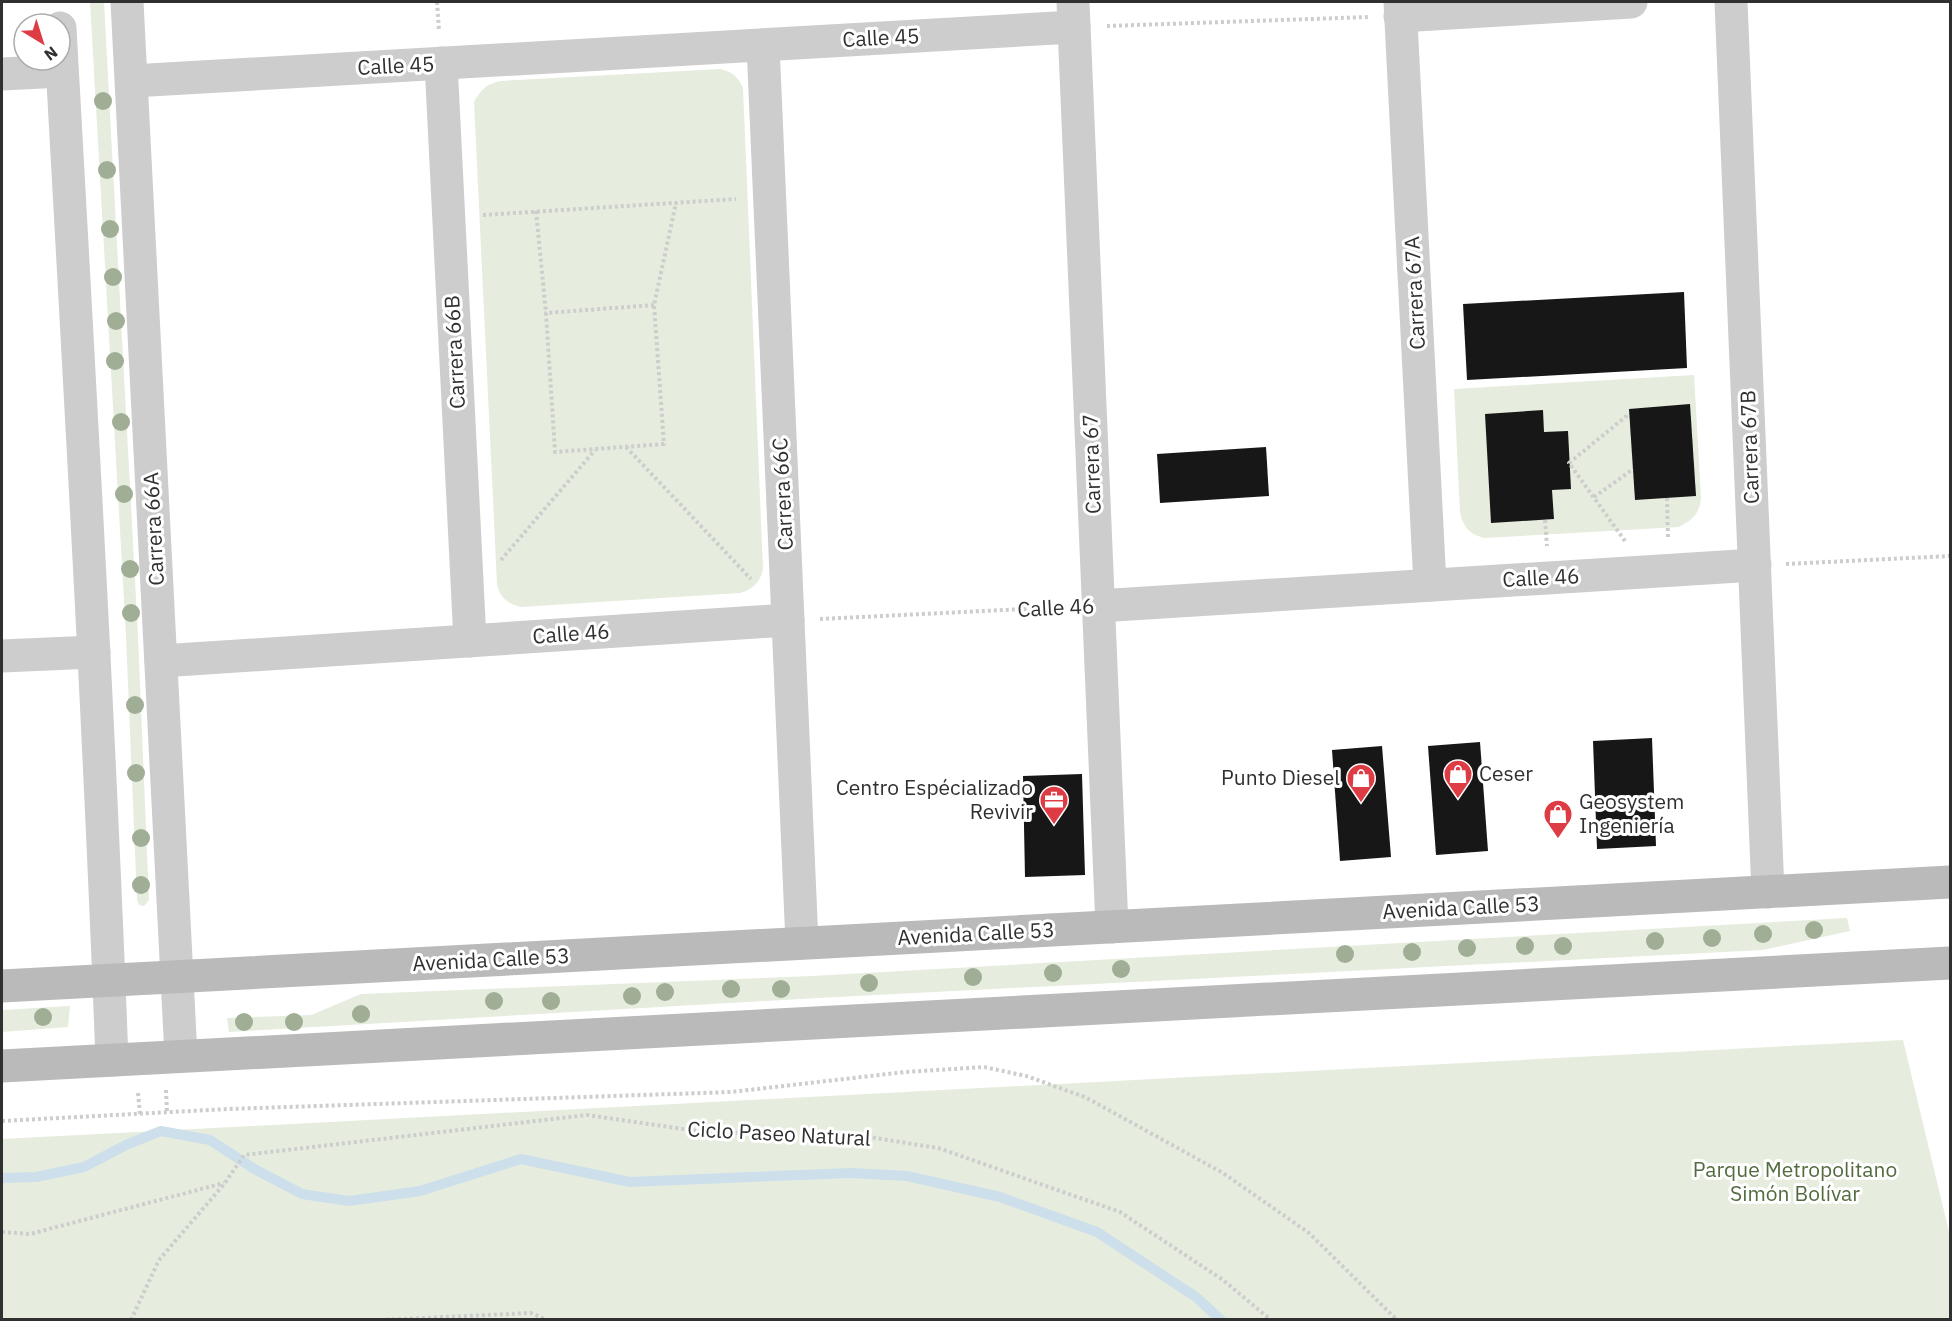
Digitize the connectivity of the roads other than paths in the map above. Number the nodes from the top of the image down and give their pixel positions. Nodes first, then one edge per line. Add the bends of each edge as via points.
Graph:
1 (128, 2) edge
2 (1631, 2) edge
3 (1731, 2) edge
4 (1400, 9) edge
5 (1073, 14) edge
6 (763, 45) junction
7 (441, 63) junction
8 (32, 72) edge
9 (62, 72) edge
10 (2, 74) edge
11 (132, 81) junction
12 (1755, 565) junction
13 (1430, 585) junction
14 (1098, 606) junction
15 (788, 620) junction
16 (470, 641) junction
17 (94, 652) junction
18 (2, 656) edge
19 (161, 661) junction
20 (1950, 882) edge
21 (1768, 892) junction
22 (1112, 927) junction
23 (802, 943) junction
24 (1950, 963) edge
25 (177, 977) junction
26 (109, 980) junction
27 (2, 986) edge
28 (181, 1056) junction
29 (112, 1060) junction
30 (2, 1066) edge

1 - 11 street, Carrera 66A
2 - 4 street
3 - 12 street, Carrera 67B
4 - 13 street, Carrera 67A
5 - 6 street, Calle 45
5 - 14 street, Carrera 67
6 - 7 street, Calle 45
6 - 15 street, Carrera 66C
7 - 11 street, Calle 45
7 - 16 street, Carrera 66B
8 - 10 street
9 - 17 street
11 - 19 street, Carrera 66A
12 - 13 street, Calle 46
12 - 21 street, Carrera 67B
13 - 14 street, Calle 46
14 - 22 street, Carrera 67
15 - 16 street, Calle 46
15 - 23 street, Carrera 66C
16 - 19 street, Calle 46
17 - 18 street
17 - 26 street
19 - 25 street, Carrera 66A
20 - 21 main road, Avenida Calle 53
21 - 22 main road, Avenida Calle 53
22 - 23 main road, Avenida Calle 53
23 - 25 main road, Avenida Calle 53
24 - 28 main road
25 - 26 main road, Avenida Calle 53
25 - 28 street, Carrera 66A
26 - 27 main road, Avenida Calle 53
26 - 29 street
28 - 29 main road
29 - 30 main road

